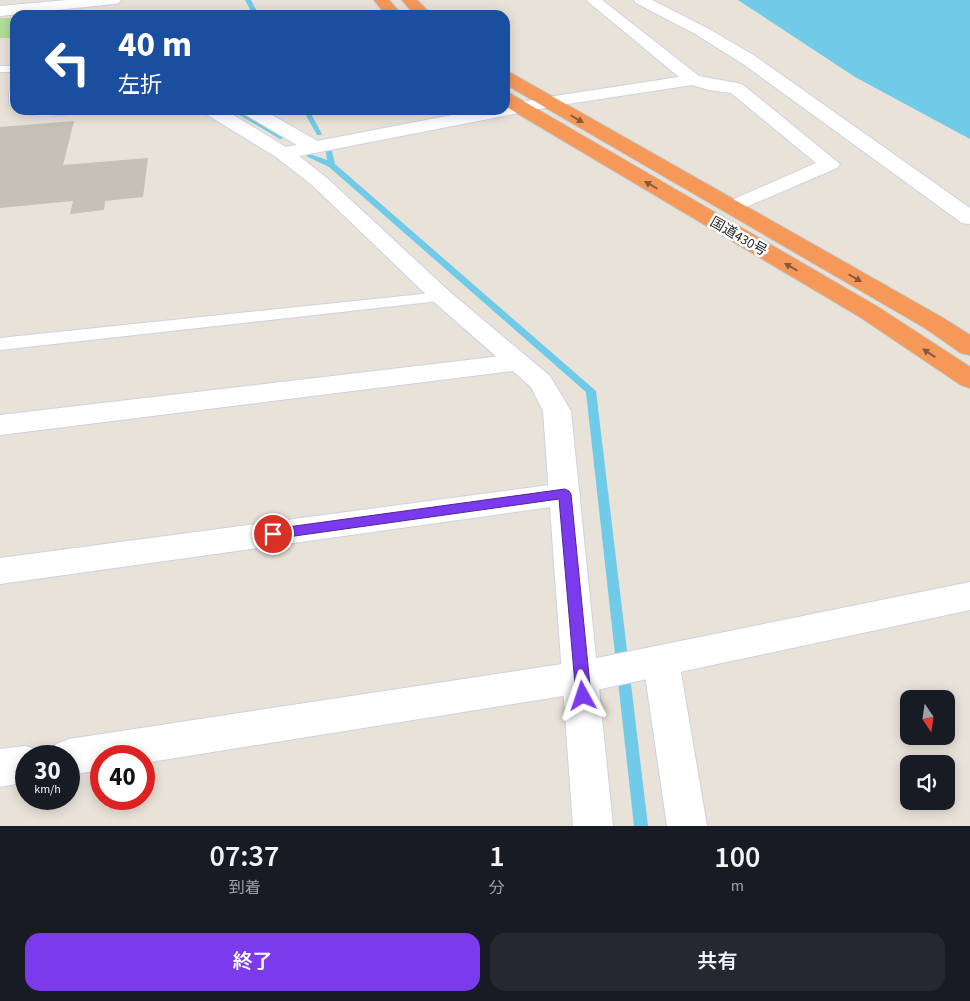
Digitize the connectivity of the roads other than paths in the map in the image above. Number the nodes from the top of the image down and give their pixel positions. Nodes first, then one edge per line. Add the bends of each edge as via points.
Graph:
1 (116, 0) edge
2 (381, 0) edge
3 (410, 0) edge
4 (593, 0) edge
5 (641, 0) edge
6 (69, 5) junction
7 (52, 10) edge
8 (78, 10) edge
9 (390, 10) edge
10 (419, 10) edge
11 (510, 80) edge
12 (693, 80) junction
13 (548, 102) junction
14 (512, 103) edge
15 (220, 115) edge
16 (259, 115) edge
17 (458, 115) edge
18 (314, 147) junction
19 (283, 153) junction
20 (732, 207) junction
21 (970, 218) edge
22 (442, 297) junction
23 (0, 344) edge
24 (970, 347) edge
25 (519, 363) junction
26 (970, 380) edge
27 (0, 425) edge
28 (565, 494) junction
29 (0, 571) edge
30 (970, 596) edge
31 (622, 669) junction
32 (80, 755) edge
33 (15, 766) edge
34 (0, 768) edge
35 (594, 826) edge
36 (687, 826) edge

1 - 6 street
2 - 9 highway
3 - 10 highway
4 - 12 street
5 - 21 street via 749,60
6 - 7 street
6 - 8 street
11 - 13 highway, 国道430号
12 - 13 street
12 - 20 street via 736,88 830,164
13 - 14 street
13 -> 20 highway, 国道430号
26 -> 14 highway, 国道430号 via 869,312
15 - 19 street
16 - 18 street
17 - 18 street
18 - 19 street
19 - 22 street via 320,182
20 -> 24 highway, 国道430号
22 - 23 lane
22 - 25 street
25 - 27 street
25 - 28 street via 541,382 557,411
28 - 29 street
28 - 31 street
30 - 31 street
31 - 32 street
31 - 35 street
31 - 36 street
33 - 34 street

